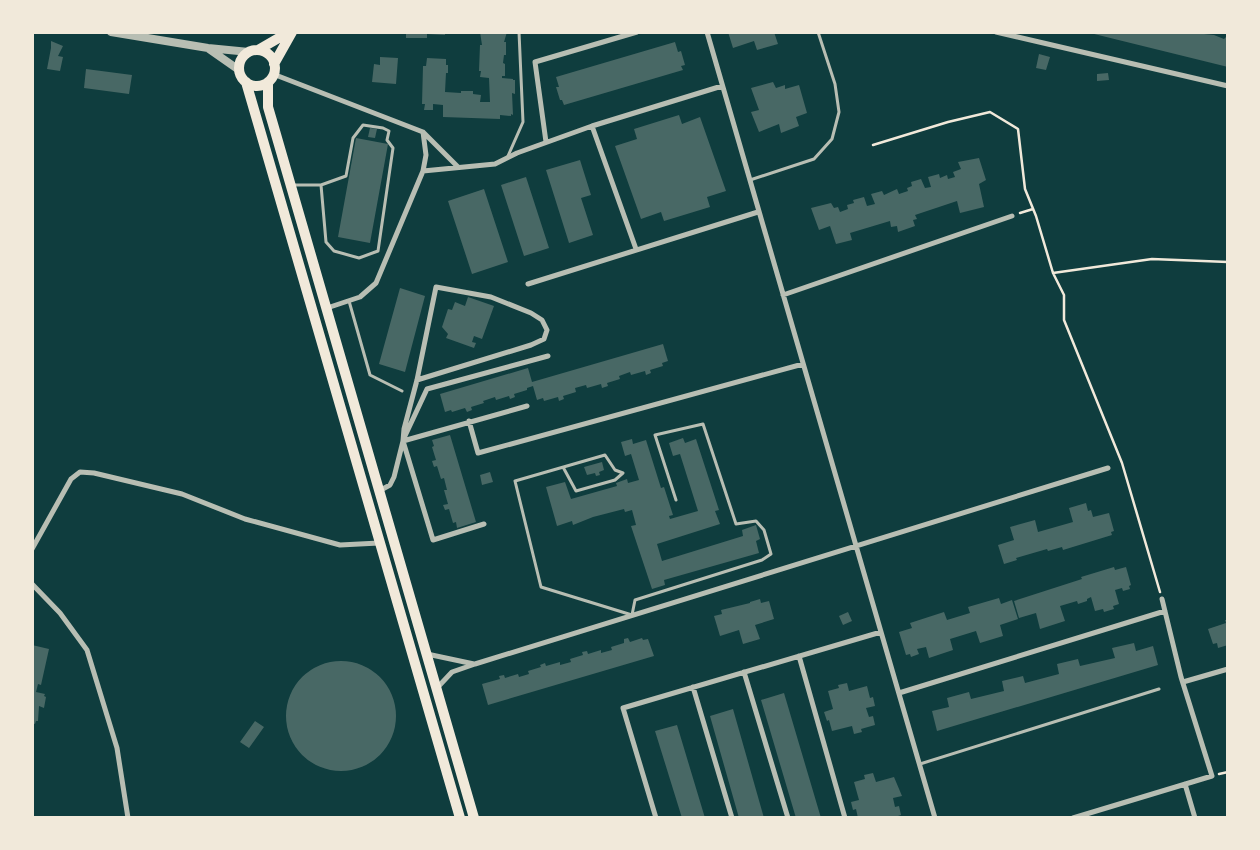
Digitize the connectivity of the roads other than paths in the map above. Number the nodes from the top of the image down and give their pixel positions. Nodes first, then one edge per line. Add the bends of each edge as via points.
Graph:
1 (111, 32) edge
2 (290, 32) edge
3 (519, 32) edge
4 (637, 32) edge
5 (707, 32) edge
6 (818, 32) edge
7 (996, 32) edge
8 (208, 48) junction
9 (254, 51) junction
10 (239, 70) junction
11 (272, 73) junction
12 (246, 82) junction
13 (722, 86) junction
14 (1228, 86) edge
15 (592, 126) junction
16 (423, 132) junction
17 (546, 142) junction
18 (508, 157) junction
19 (458, 168) junction
20 (423, 171) junction
21 (749, 180) junction
22 (291, 185) junction
23 (321, 185) junction
24 (758, 212) junction
25 (1012, 216) road end
26 (636, 250) junction
27 (528, 284) dead end
28 (782, 295) junction
29 (349, 300) junction
30 (327, 308) junction
31 (548, 356) dead end
32 (803, 364) junction
33 (417, 380) junction
34 (402, 391) dead end
35 (527, 406) dead end
36 (469, 421) junction
37 (403, 441) junction
38 (563, 467) junction
39 (1108, 468) dead end
40 (378, 492) junction
41 (676, 500) dead end
42 (484, 524) dead end
43 (380, 543) junction
44 (856, 546) junction
45 (32, 549) edge
46 (32, 584) edge
47 (1162, 599) road end
48 (1165, 611) junction
49 (632, 615) junction
50 (881, 632) junction
51 (427, 654) junction
52 (799, 656) junction
53 (475, 664) junction
54 (1228, 669) edge
55 (744, 672) junction
56 (1183, 682) junction
57 (692, 687) junction
58 (437, 688) junction
59 (1159, 689) dead end
60 (899, 693) junction
61 (919, 764) junction
62 (1185, 784) junction
63 (128, 818) edge
64 (460, 818) edge
65 (474, 818) edge
66 (656, 818) edge
67 (732, 818) edge
68 (788, 818) edge
69 (845, 818) edge
70 (934, 818) edge
71 (1073, 818) edge
72 (1195, 818) edge

1 - 8 street
2 - 9 main road
2 - 11 main road
3 - 18 lane via 523,122
4 - 17 street via 535,62
5 - 13 street
6 - 21 lane via 835,84 839,112 832,139 814,159
7 - 14 street
8 - 9 street
8 - 10 street
9 - 10 main road via 243,56
9 - 11 main road via 268,54
10 - 12 main road
11 - 12 main road via 256,86
11 - 16 street
11 - 22 main road via 268,107
12 - 43 main road
13 - 15 street
13 - 21 street
15 - 17 street
15 - 26 street
16 - 19 street
16 - 20 street via 426,154
17 - 18 street
18 - 19 street via 495,164
19 - 20 street
20 - 29 street via 376,284 360,297
21 - 24 street
22 - 23 lane
22 - 30 main road
23 - 23 lane via 326,242 334,251 359,258 378,251 393,148 387,140 389,131 363,125 353,138 346,176
24 - 26 street
24 - 28 street
25 - 28 street
26 - 27 street
28 - 32 street
29 - 30 street
29 - 34 lane via 370,375
30 - 40 main road
31 - 37 street via 427,389
32 - 36 street via 478,453
32 - 44 street
33 - 33 street via 531,345 544,339 547,330 542,320 531,313 491,297 436,287
33 - 37 street
35 - 36 street
36 - 37 street
37 - 40 street via 390,485
37 - 42 street via 433,540
38 - 38 lane via 605,455 615,470 623,473 615,480 576,492
38 - 49 lane via 515,481 541,587
39 - 44 street
40 - 51 main road
41 - 49 lane via 655,435 703,424 736,524 756,521 764,530 771,554 762,560 636,600
43 - 45 street via 340,545 245,518 182,494 80,472 71,480
43 - 64 main road
44 - 49 street
44 - 50 street
46 - 63 street via 87,650 117,748
47 - 48 street
48 - 56 street
48 - 60 street
49 - 53 street
50 - 52 street
50 - 60 street
51 - 53 street
51 - 58 main road
52 - 55 street
52 - 69 street
53 - 58 street via 452,672
54 - 56 street
55 - 57 street
55 - 68 street
56 - 62 street via 1212,776
57 - 66 street via 623,708
57 - 67 street
58 - 65 main road
59 - 61 lane
60 - 61 street
61 - 70 street
62 - 71 street
62 - 72 street

